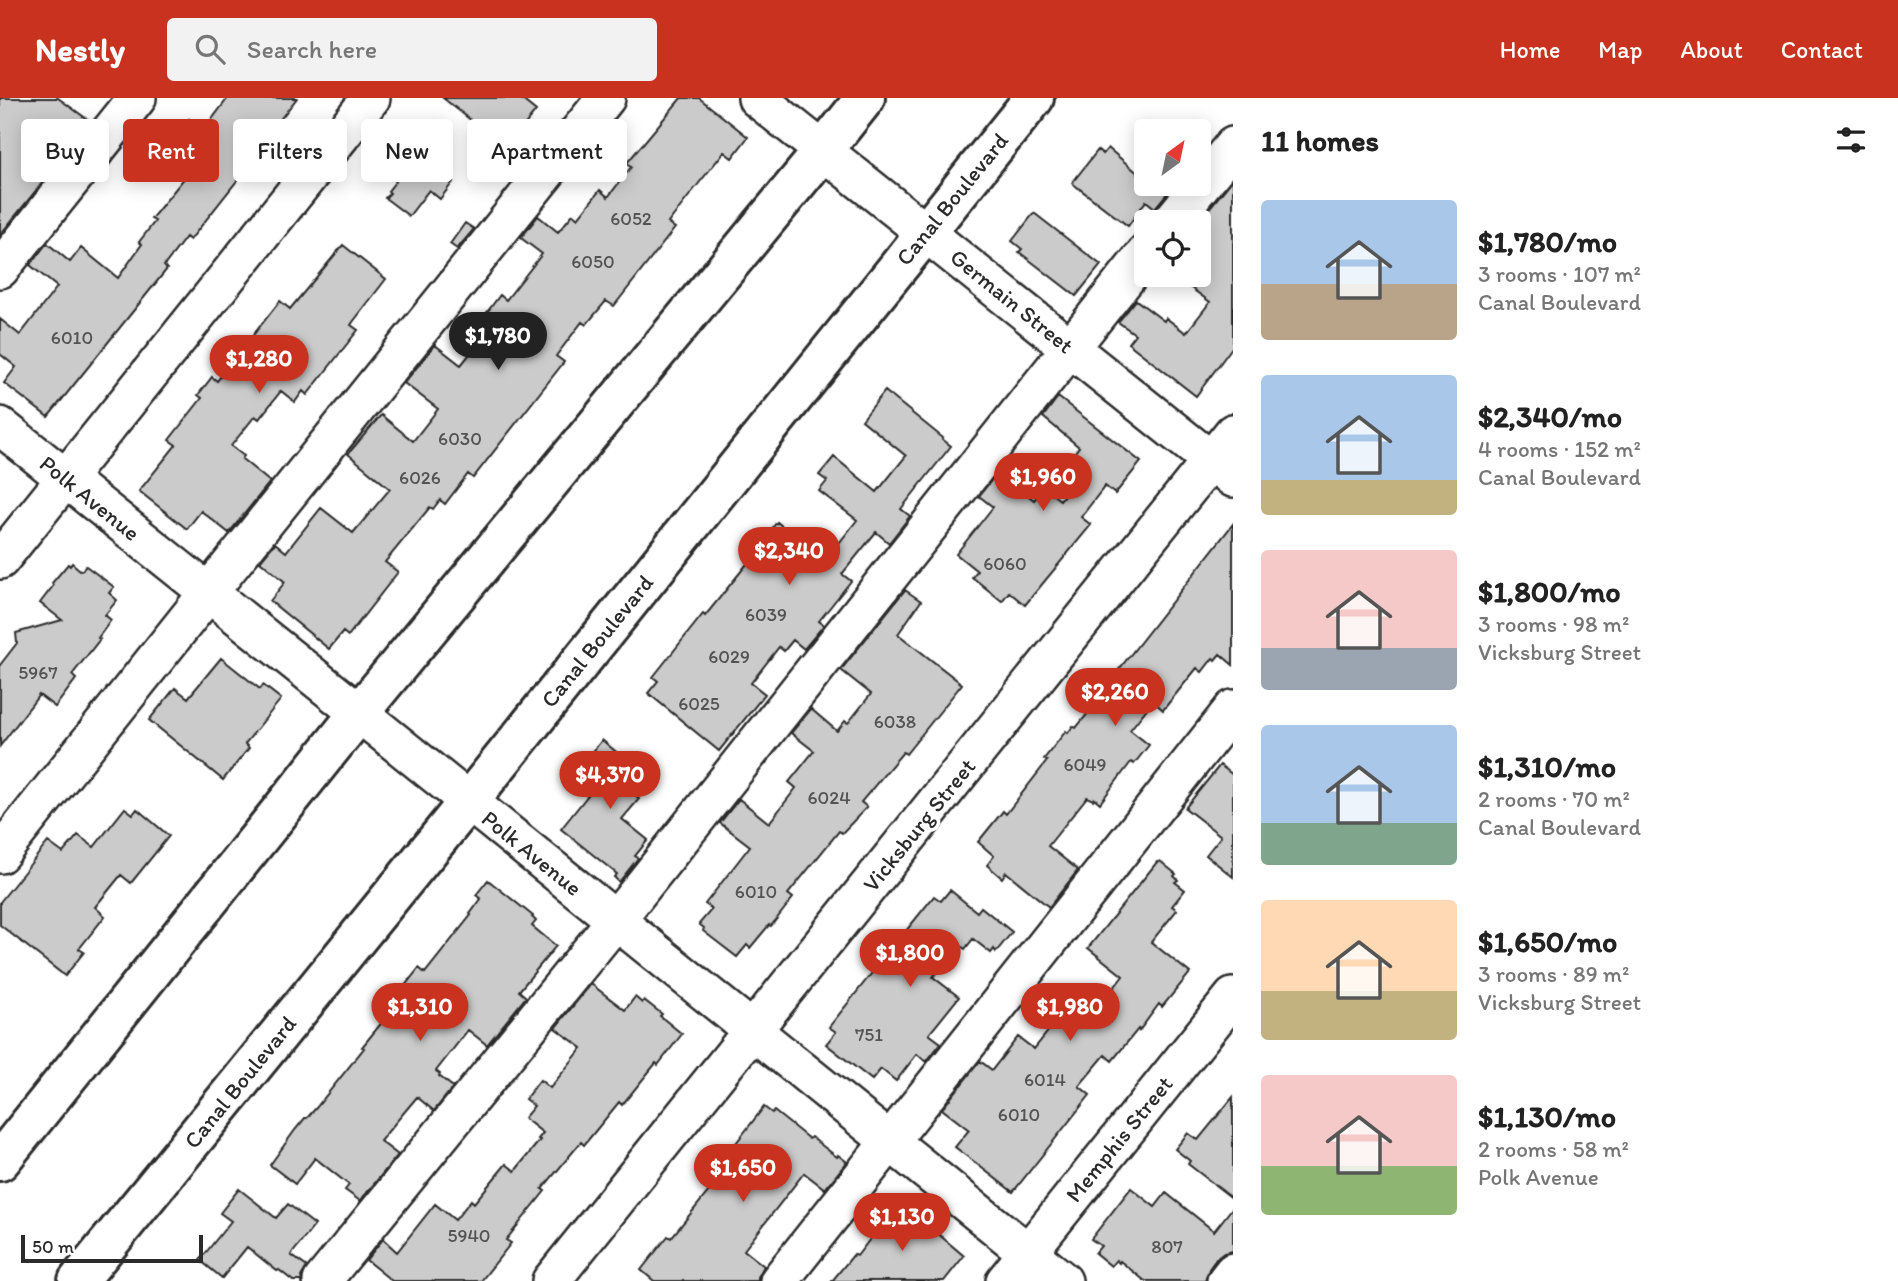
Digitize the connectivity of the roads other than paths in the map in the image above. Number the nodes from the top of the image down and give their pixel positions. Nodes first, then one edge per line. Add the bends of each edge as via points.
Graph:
1 (137, 98) edge
2 (371, 98) edge
3 (606, 98) edge
4 (757, 98) edge
5 (865, 98) edge
6 (1034, 98) edge
7 (1233, 146) edge
8 (823, 151) junction
9 (1181, 210) edge
10 (925, 231) junction
11 (1134, 268) edge
12 (0, 269) edge
13 (1070, 348) junction
14 (0, 426) edge
15 (1226, 457) edge
16 (65, 479) junction
17 (0, 560) edge
18 (208, 593) junction
19 (1233, 709) edge
20 (359, 713) junction
21 (468, 802) junction
22 (0, 854) edge
23 (615, 920) junction
24 (1233, 997) edge
25 (753, 1031) junction
26 (890, 1142) junction
27 (0, 1161) edge
28 (1028, 1253) junction
29 (1233, 1272) edge
30 (78, 1281) edge
31 (322, 1281) edge
32 (551, 1281) edge
33 (779, 1281) edge
34 (1005, 1281) edge
35 (1063, 1281) edge
36 (1226, 1281) edge

1 - 12 street
2 - 16 street
3 - 18 street
4 - 8 street, Germain Street
5 - 8 main road
6 - 10 main road, Canal Boulevard
7 - 9 street
8 - 10 street, Germain Street
8 - 20 main road
10 - 13 street, Germain Street
10 - 21 main road, Canal Boulevard
11 - 13 street
13 - 15 street, Germain Street
13 - 23 street
14 - 16 street, Polk Avenue
15 - 25 street, Vicksburg Street
16 - 17 street
16 - 18 street, Polk Avenue
18 - 20 street, Polk Avenue
18 - 22 street
19 - 26 street
20 - 21 street, Polk Avenue
20 - 27 main road
21 - 23 street, Polk Avenue
21 - 30 main road, Canal Boulevard
23 - 25 street, Polk Avenue
23 - 31 street
24 - 28 street, Memphis Street
25 - 26 street, Polk Avenue
25 - 32 street, Vicksburg Street
26 - 28 street, Polk Avenue
26 - 33 street
28 - 34 street, Memphis Street
28 - 35 street, Polk Avenue
29 - 36 street

